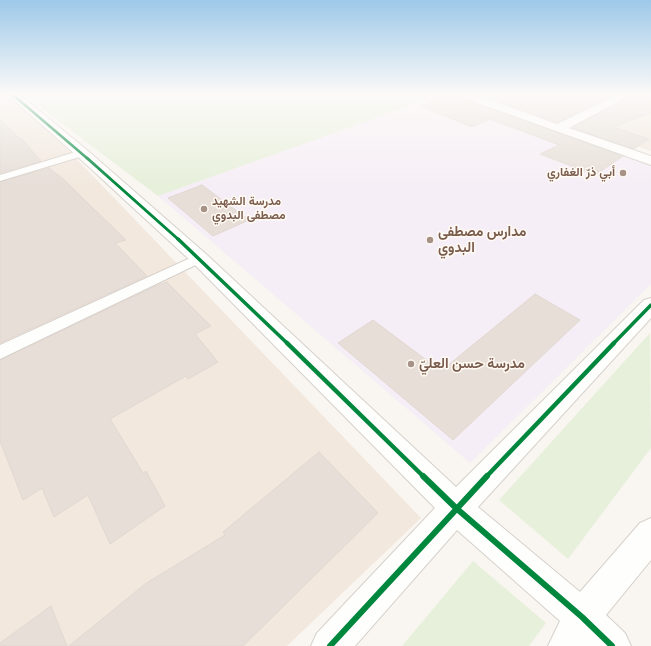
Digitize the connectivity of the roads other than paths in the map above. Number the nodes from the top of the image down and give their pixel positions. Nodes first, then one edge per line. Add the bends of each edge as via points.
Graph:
1 (48, 124) edge
2 (547, 124) edge
3 (566, 124) edge
4 (558, 128) junction
5 (82, 153) junction
6 (648, 157) edge
7 (0, 178) edge
8 (199, 258) junction
9 (651, 305) edge
10 (0, 352) edge
11 (456, 508) junction
12 (651, 534) edge
13 (574, 632) edge
14 (330, 646) edge
15 (612, 646) edge

1 - 5 street
2 - 4 street
3 - 4 street
4 - 6 street
5 - 7 lane
5 - 8 street
8 - 10 lane
8 - 11 street
9 - 11 street
11 - 13 street
11 - 14 street
12 - 13 street
13 - 15 street

